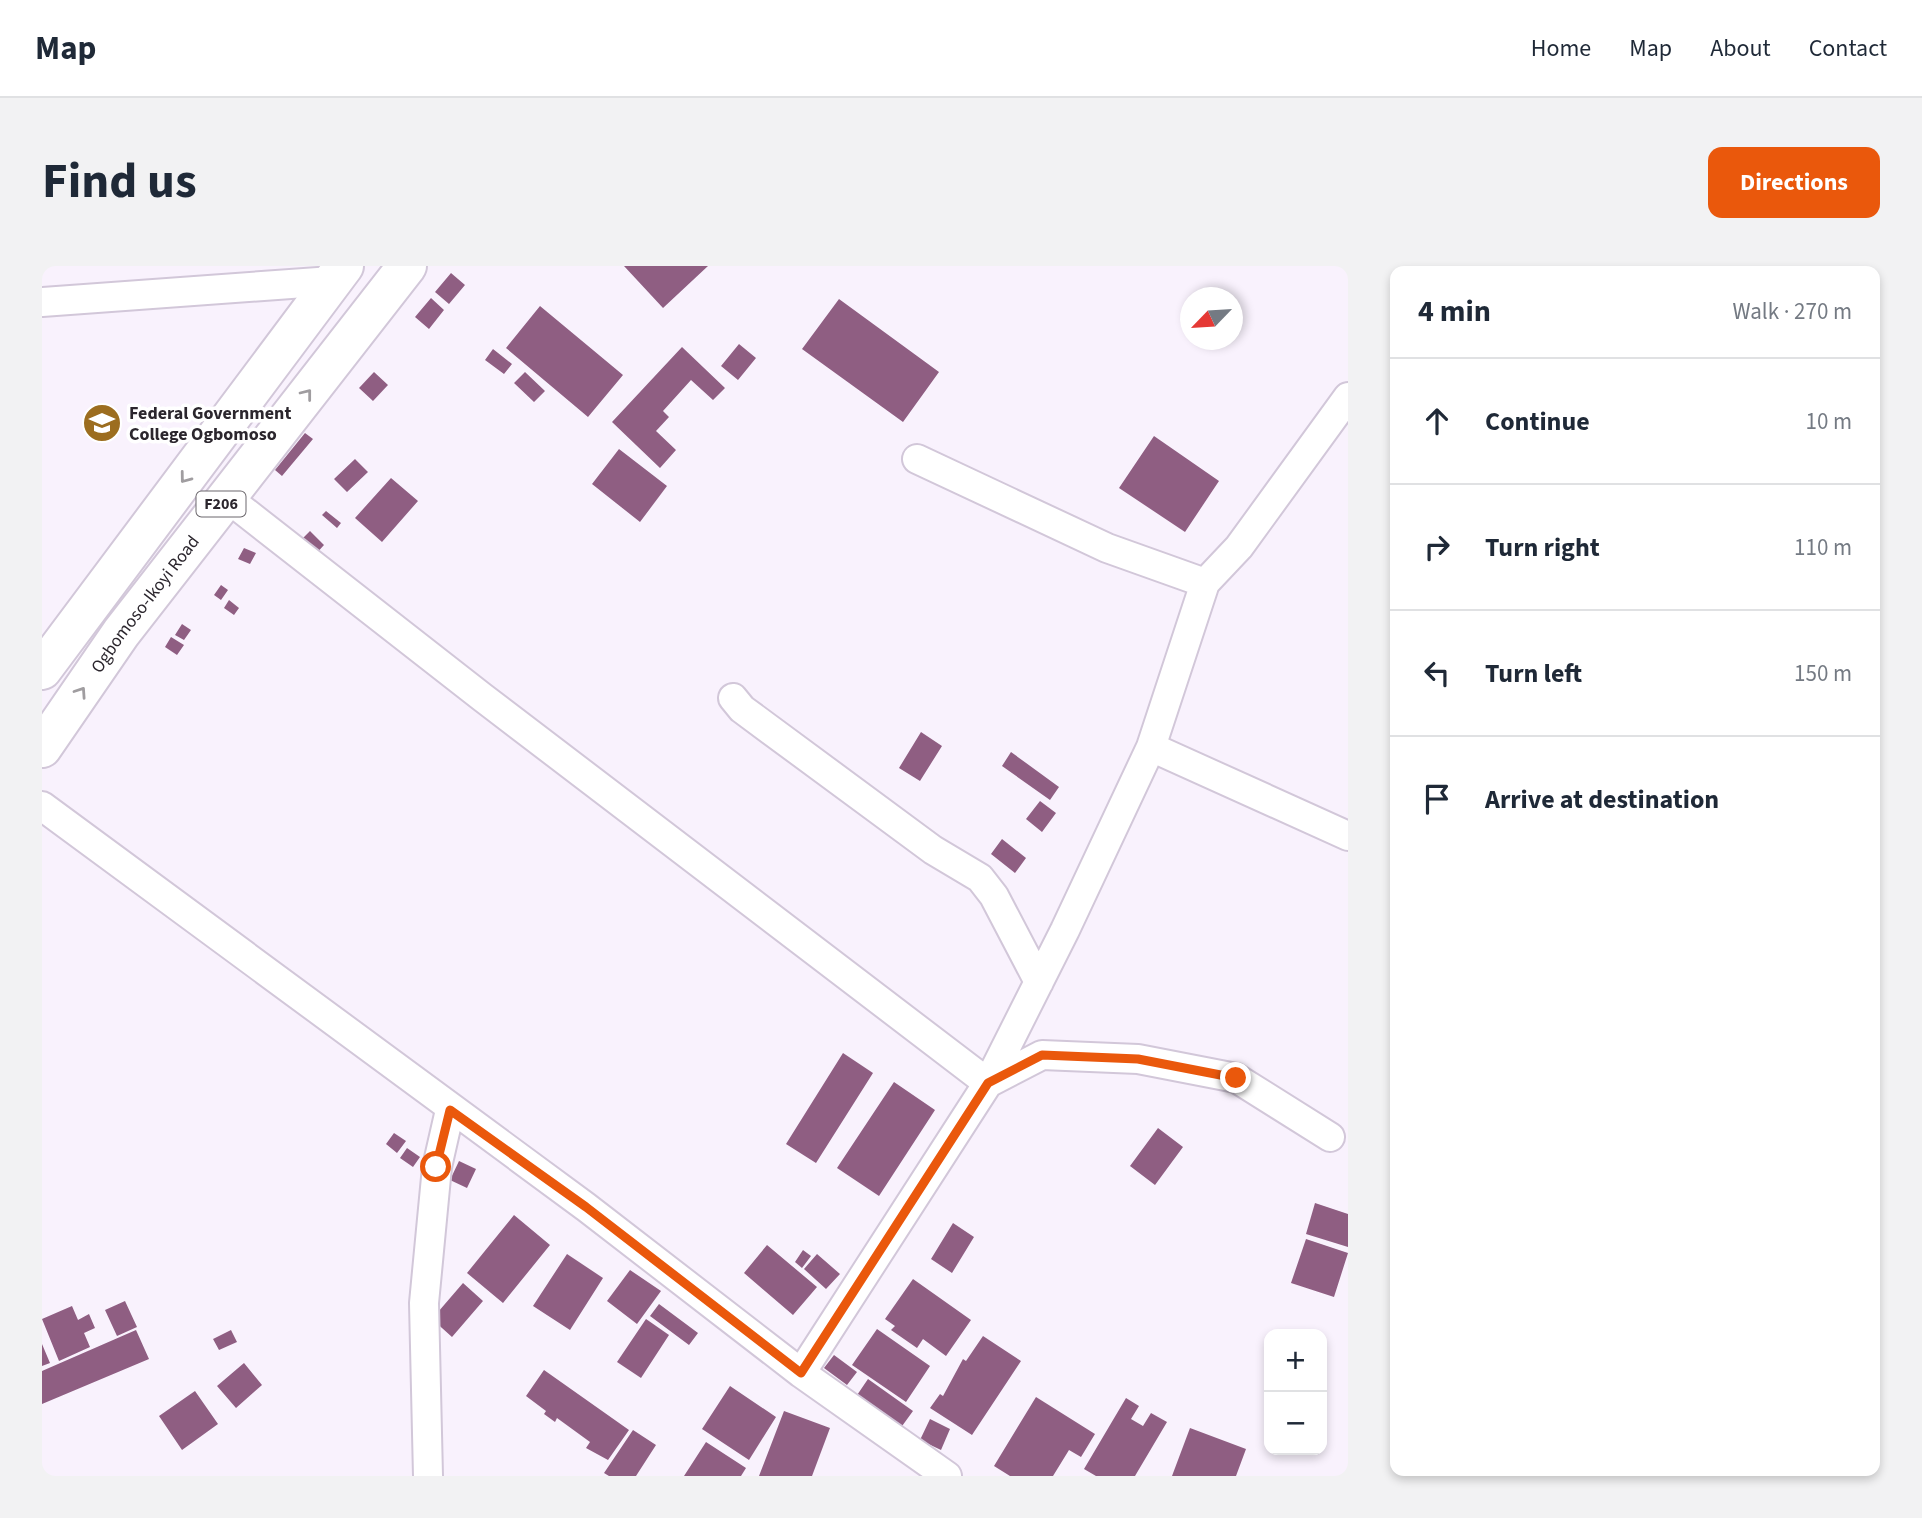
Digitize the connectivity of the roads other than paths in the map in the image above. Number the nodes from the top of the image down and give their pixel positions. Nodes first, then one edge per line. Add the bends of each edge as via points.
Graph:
1 (407, 266) edge
2 (338, 274) edge
3 (42, 302) edge
4 (1348, 397) edge
5 (916, 459) dead end
6 (226, 497) junction
7 (1205, 583) junction
8 (42, 670) edge
9 (733, 698) dead end
10 (1151, 747) junction
11 (42, 748) edge
12 (42, 806) edge
13 (1348, 836) edge
14 (1039, 982) junction
15 (988, 1083) junction
16 (450, 1110) junction
17 (1330, 1137) dead end
18 (801, 1373) junction
19 (428, 1476) edge
20 (947, 1476) edge

6 -> 1 main road, Ogbomoso-Ikoyi Road / F206
2 - 3 street
2 -> 8 main road, F206
4 - 7 street via 1239,547
5 - 7 street via 1107,548
11 -> 6 main road, Ogbomoso-Ikoyi Road / F206 via 121,633
6 - 15 street
7 - 10 street
9 - 14 street via 933,850 980,878
10 - 13 street
10 - 14 street
12 - 16 street
14 - 15 street
15 - 17 street via 1042,1055 1138,1059 1236,1078
15 - 18 street
16 - 18 street via 586,1207
16 - 19 street via 436,1167 424,1303
18 - 20 street

